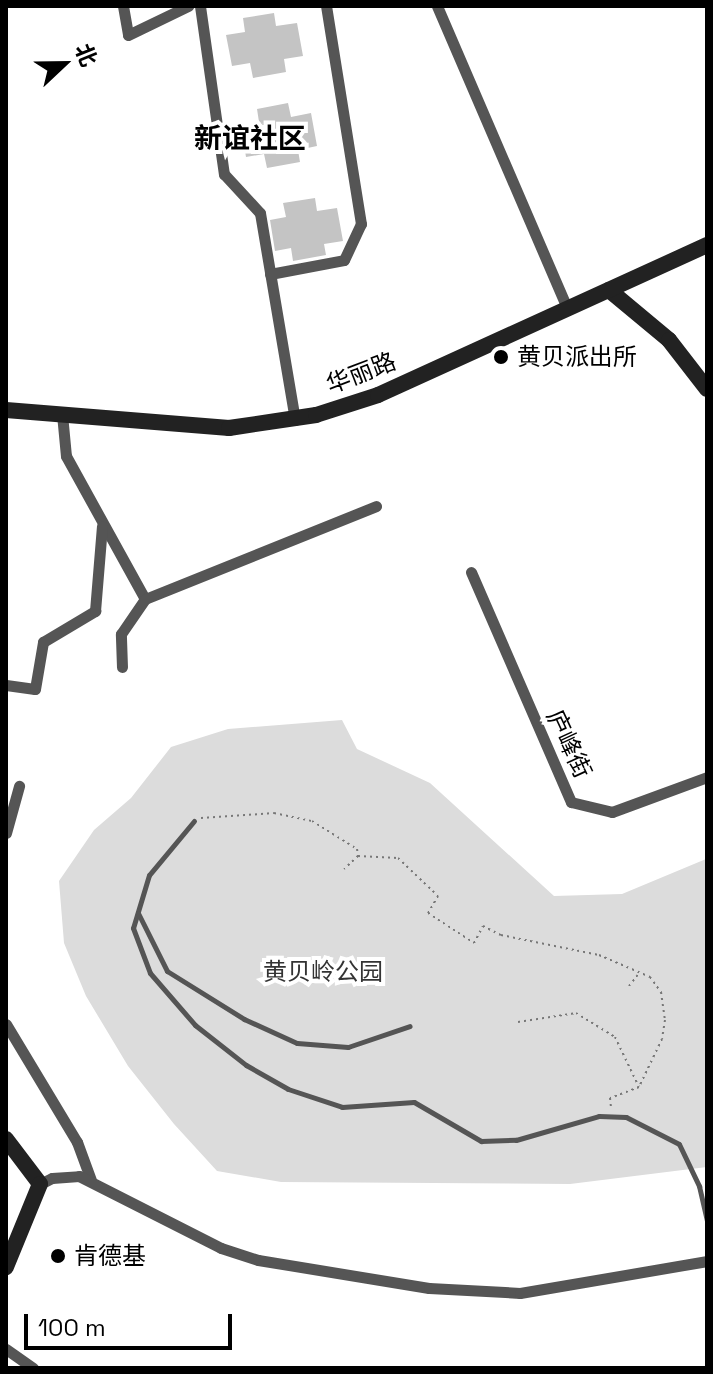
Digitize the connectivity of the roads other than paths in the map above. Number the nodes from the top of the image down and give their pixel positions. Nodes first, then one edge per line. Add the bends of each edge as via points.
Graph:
1 (123, 6) edge
2 (188, 6) edge
3 (200, 6) edge
4 (326, 6) edge
5 (437, 6) edge
6 (707, 245) edge
7 (270, 274) junction
8 (609, 290) junction
9 (568, 310) junction
10 (707, 389) edge
11 (6, 410) edge
12 (62, 414) junction
13 (295, 420) junction
14 (376, 506) dead end
15 (102, 526) junction
16 (471, 572) dead end
17 (145, 599) junction
18 (122, 667) dead end
19 (6, 685) edge
20 (707, 777) edge
21 (19, 786) dead end
22 (194, 821) road end
23 (6, 833) edge
24 (138, 912) junction
25 (6, 1024) edge
26 (410, 1026) dead end
27 (6, 1139) edge
28 (91, 1180) junction
29 (40, 1184) junction
30 (707, 1221) edge
31 (707, 1261) edge
32 (6, 1267) edge
33 (6, 1349) edge
34 (33, 1368) edge

1 - 2 street via 128,35
3 - 7 street via 224,174 260,213
4 - 7 street via 361,224 344,260
5 - 9 street
6 - 8 street, 华丽路
7 - 13 street
8 - 9 street, 华丽路
8 - 10 street via 669,340
9 - 13 street, 华丽路 via 378,395
11 - 12 street, 华丽路
12 - 13 street, 华丽路 via 229,428
12 - 15 street via 66,456
14 - 17 street
15 - 17 street
15 - 19 street via 95,611 43,642 35,689
16 - 20 street, 庐峰街 via 571,802 612,812
17 - 18 street via 121,634
21 - 23 street
22 - 24 lane via 149,875
24 - 26 lane via 167,971 244,1019 297,1043 348,1047
24 - 30 lane via 133,928 150,973 195,1025 246,1065 288,1089 342,1107 414,1102 481,1141 516,1140 626,1117 679,1144
25 - 28 street via 77,1142
27 - 29 street
28 - 29 street via 67,1175
28 - 31 street via 174,1226 258,1260 429,1288 520,1293
29 - 32 street
33 - 34 street

